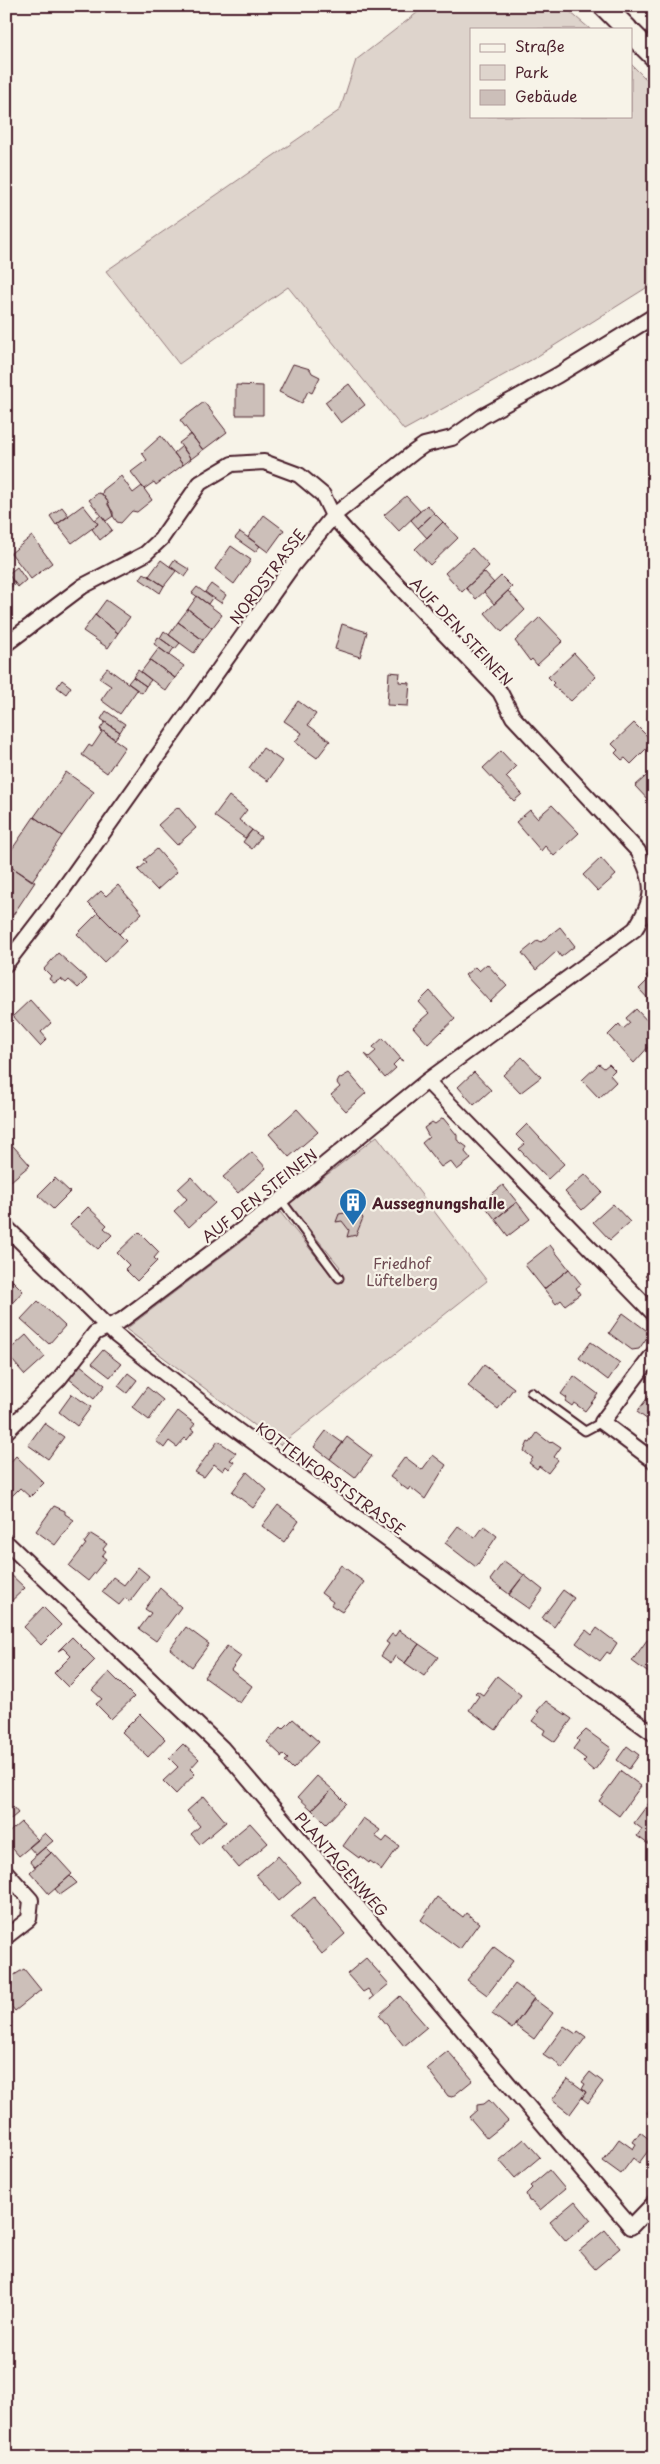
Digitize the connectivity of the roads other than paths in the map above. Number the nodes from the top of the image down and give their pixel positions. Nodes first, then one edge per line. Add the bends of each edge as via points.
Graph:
1 (611, 10) edge
2 (626, 28) edge
3 (632, 34) edge
4 (654, 56) edge
5 (654, 316) edge
6 (333, 516) junction
7 (6, 644) edge
8 (653, 888) edge
9 (6, 964) edge
10 (427, 1081) junction
11 (281, 1200) junction
12 (6, 1227) edge
13 (339, 1278) dead end
14 (654, 1314) edge
15 (106, 1326) junction
16 (654, 1353) edge
17 (531, 1392) dead end
18 (602, 1422) junction
19 (6, 1432) edge
20 (654, 1461) edge
21 (6, 1542) edge
22 (654, 1734) edge
23 (6, 1872) edge
24 (6, 1937) edge
25 (654, 2203) edge

1 - 2 main road
3 - 4 main road
5 - 6 street, NORDSTRASSE via 483,416 452,438 424,445
6 - 7 street, AUF DEN STEINEN via 322,495 300,475 264,462 232,464 200,482 161,539 145,554 83,586
6 - 8 street, AUF DEN STEINEN via 500,692 513,717 638,852 650,872
6 - 9 street, NORDSTRASSE via 293,565 65,887
8 - 10 street, AUF DEN STEINEN via 647,910 635,929
10 - 11 street, AUF DEN STEINEN
10 - 14 street
11 - 13 lane
11 - 15 street, AUF DEN STEINEN via 122,1320
12 - 15 street, KOTTENFORSTSTRASSE
15 - 19 street, AUF DEN STEINEN via 95,1332 59,1379
15 - 22 street, KOTTENFORSTSTRASSE via 234,1428
16 - 18 street
17 - 18 lane via 585,1431
18 - 20 street
21 - 25 street, PLANTAGENWEG via 222,1748 632,2227
23 - 24 street via 31,1900 29,1919

